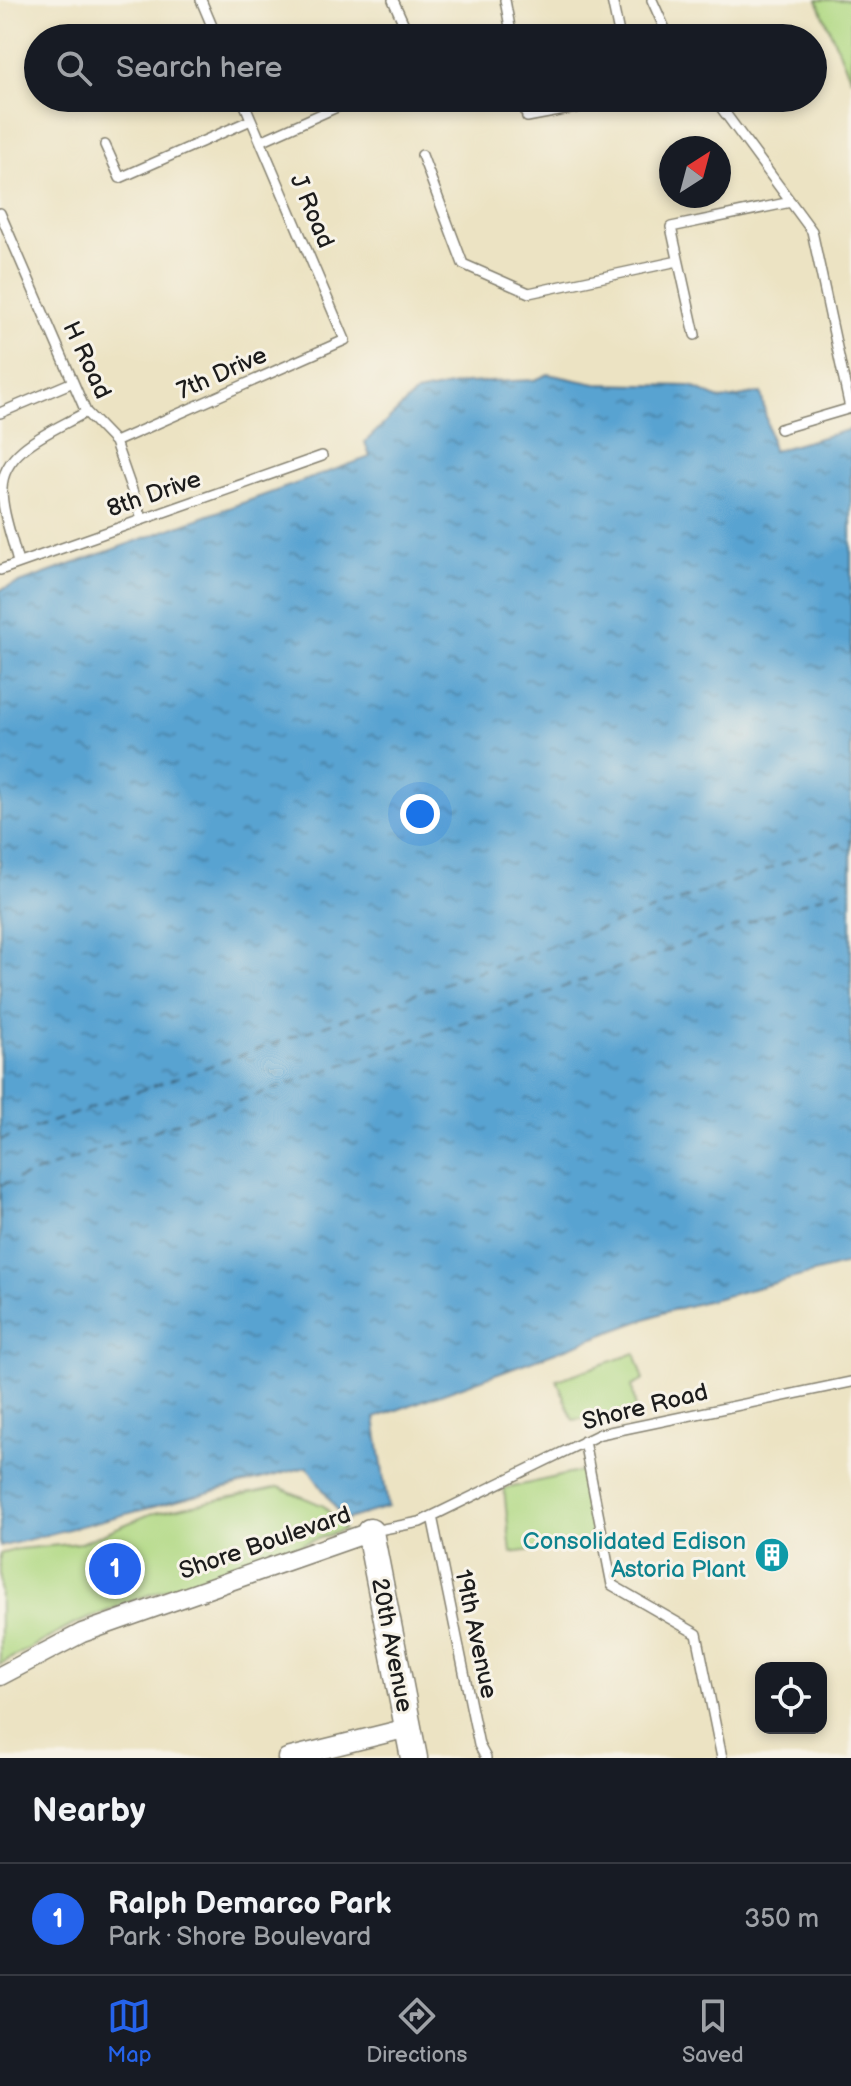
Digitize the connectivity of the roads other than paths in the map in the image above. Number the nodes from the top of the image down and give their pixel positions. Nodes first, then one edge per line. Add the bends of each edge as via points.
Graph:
1 (201, 0) edge
2 (393, 0) edge
3 (505, 0) edge
4 (612, 0) edge
5 (652, 0) edge
6 (211, 24) edge
7 (404, 24) edge
8 (509, 24) edge
9 (617, 24) edge
10 (663, 24) edge
11 (248, 112) edge
12 (326, 112) edge
13 (526, 112) edge
14 (554, 112) edge
15 (724, 112) edge
16 (251, 120) junction
17 (261, 141) junction
18 (105, 145) dead end
19 (422, 155) dead end
20 (791, 202) junction
21 (0, 213) edge
22 (678, 261) junction
23 (695, 335) dead end
24 (345, 340) joint
25 (73, 382) junction
26 (850, 408) edge
27 (86, 412) junction
28 (0, 413) edge
29 (780, 429) dead end
30 (115, 442) junction
31 (322, 456) dead end
32 (142, 519) junction
33 (18, 563) junction
34 (0, 570) edge
35 (851, 1382) edge
36 (584, 1441) junction
37 (432, 1516) junction
38 (370, 1532) junction
39 (0, 1676) edge
40 (408, 1728) junction
41 (287, 1758) edge
42 (414, 1758) edge
43 (486, 1758) edge
44 (722, 1758) edge

1 - 6 lane
2 - 7 lane
3 - 8 lane
4 - 9 lane
5 - 10 lane
11 - 16 lane, J Road
12 - 17 lane
13 - 14 lane via 527,117
15 - 20 lane
16 - 17 lane, J Road
16 - 18 lane via 120,178
17 - 24 lane, J Road
19 - 22 lane via 463,264 529,293
20 - 22 lane via 671,227
20 - 26 lane via 812,231
21 - 25 lane, H Road
22 - 23 lane
24 - 30 lane, 7th Drive
25 - 27 lane, H Road
25 - 28 lane
26 - 29 lane
27 - 30 lane, H Road
27 - 33 lane via 23,450 3,473 1,491
30 - 32 lane, H Road
31 - 32 lane, 8th Drive
32 - 33 lane, 8th Drive
33 - 34 lane, 8th Drive
35 - 36 lane, Shore Road
36 - 37 lane, Shore Road
36 - 44 lane via 612,1585 697,1634
37 - 38 lane, Shore Road
37 - 43 lane, 19th Avenue via 479,1745
38 - 39 street, Shore Boulevard via 82,1633
38 - 40 street, 20th Avenue
40 - 41 street
40 - 42 street, 20th Avenue

